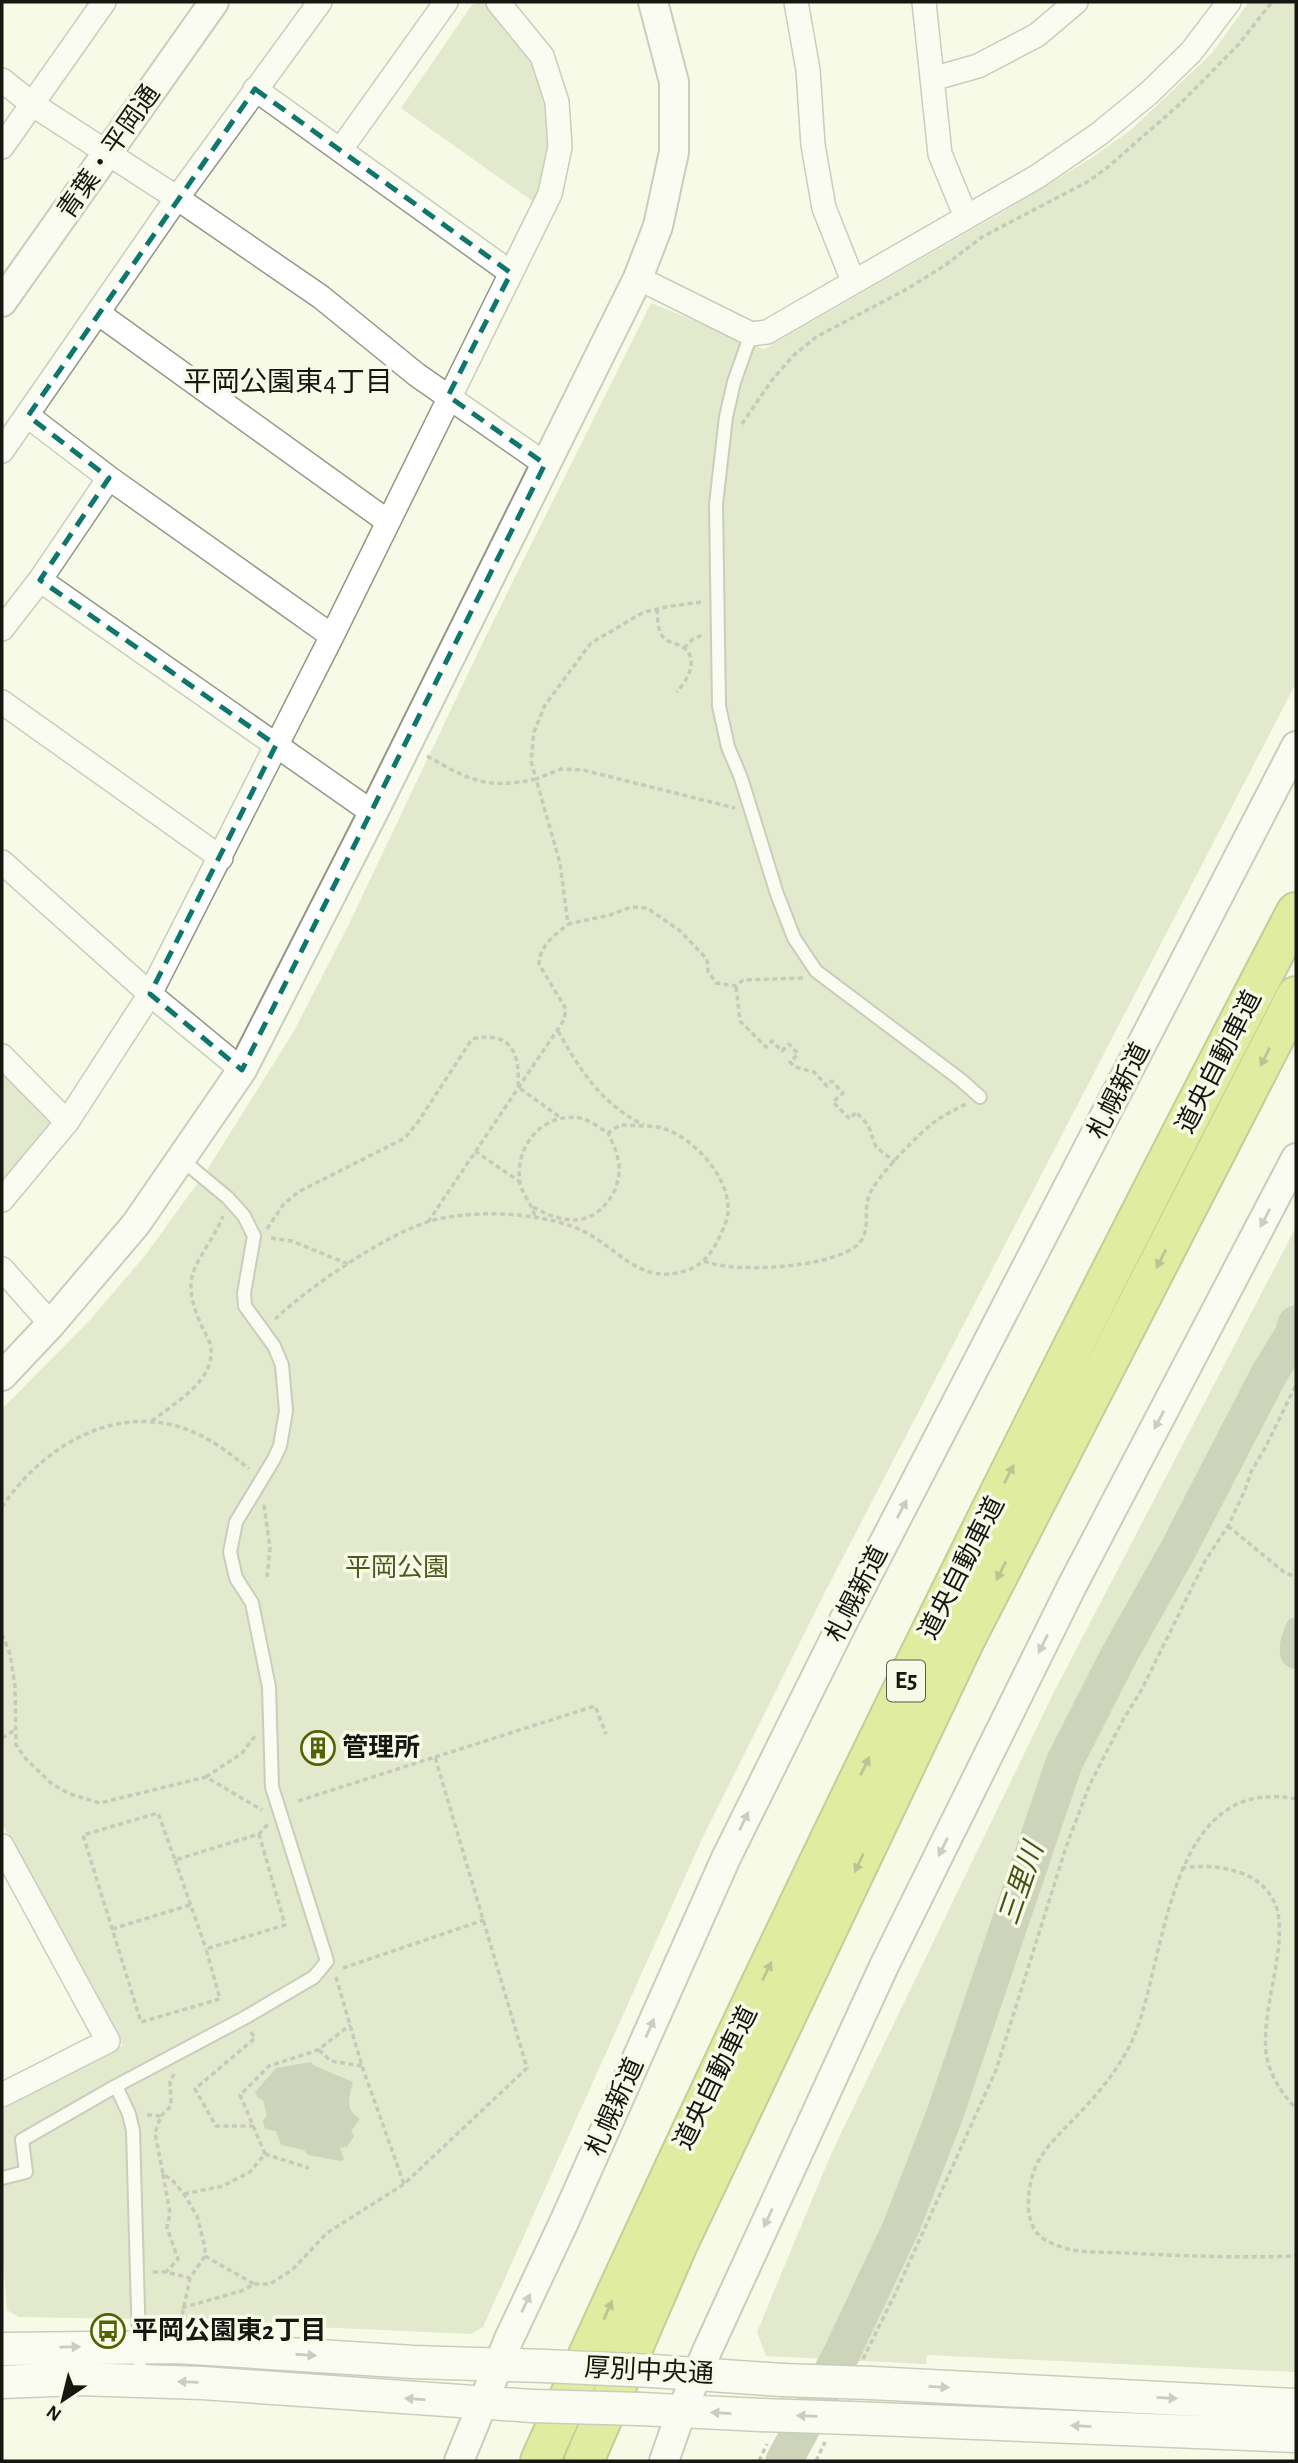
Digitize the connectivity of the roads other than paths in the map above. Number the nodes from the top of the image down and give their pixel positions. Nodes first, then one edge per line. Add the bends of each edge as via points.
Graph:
1 (104, 2) edge
2 (214, 2) edge
3 (320, 2) edge
4 (446, 2) edge
5 (498, 2) edge
6 (796, 2) edge
7 (924, 2) edge
8 (1076, 2) edge
9 (1229, 2) edge
10 (659, 4) edge
11 (932, 79) junction
12 (2, 80) edge
13 (255, 89) junction
14 (32, 104) junction
15 (2, 147) edge
16 (341, 149) junction
17 (108, 154) junction
18 (177, 198) junction
19 (967, 217) junction
20 (511, 273) junction
21 (638, 278) junction
22 (853, 281) junction
23 (2, 302) edge
24 (98, 313) junction
25 (751, 334) junction
26 (449, 396) junction
27 (28, 416) junction
28 (2, 452) edge
29 (545, 464) junction
30 (109, 478) junction
31 (387, 521) junction
32 (40, 580) junction
33 (2, 629) edge
34 (332, 636) junction
35 (2, 702) edge
36 (276, 745) junction
37 (1296, 746) edge
38 (373, 813) junction
39 (221, 858) junction
40 (2, 862) edge
41 (1296, 912) edge
42 (150, 995) junction
43 (1296, 996) edge
44 (2, 1056) edge
45 (242, 1070) junction
46 (980, 1097) road end
47 (67, 1122) junction
48 (1296, 1158) edge
49 (181, 1159) junction
50 (2, 1200) edge
51 (2, 1269) edge
52 (51, 1324) junction
53 (2, 1376) edge
54 (2, 1846) edge
55 (116, 2086) junction
56 (2, 2095) edge
57 (2, 2178) edge
58 (140, 2348) junction
59 (2, 2349) edge
60 (499, 2365) junction
61 (698, 2372) junction
62 (140, 2381) junction
63 (2, 2382) edge
64 (483, 2404) junction
65 (1296, 2405) edge
66 (682, 2410) junction
67 (1296, 2436) edge
68 (458, 2461) edge
69 (540, 2461) edge
70 (583, 2461) edge
71 (664, 2461) edge

1 - 14 street
2 - 17 street, 青葉・平岡通
3 - 13 street
4 - 16 street
5 - 20 street via 542,55 557,102 560,147 550,194
6 - 22 street via 824,208
7 - 11 street
8 - 11 street via 1037,35 978,66
9 - 19 street via 1191,52 1149,93 1038,176
10 - 21 street via 674,82 674,152 658,226
11 - 19 street via 940,154
12 - 14 street
13 - 16 street
13 - 18 street
14 - 15 street
14 - 17 street
16 - 20 street
17 - 18 street
17 - 23 street, 青葉・平岡通
18 - 24 street
18 - 26 street via 321,297
19 - 22 street
20 - 26 street
21 - 25 street
21 - 29 street
22 - 25 street via 767,332
24 - 27 street
24 - 31 street
25 - 46 lane via 726,417 716,504 719,706 728,747 794,938 816,971
26 - 29 street
26 - 31 street
27 - 28 street
27 - 30 street
29 - 38 street
30 - 32 street
30 - 34 street
31 - 34 street
32 - 33 street
32 - 36 street
34 - 36 street
35 - 39 street
36 - 38 street
36 - 39 street
60 -> 37 street, 札幌新道 via 732,1846
38 - 45 street
39 - 42 street
40 - 42 street
69 -> 41 highway, 道央自動車道 / E5 via 656,2203 942,1606
42 - 45 street
42 - 47 street
43 -> 70 highway, 道央自動車道 / E5 via 965,1640 678,2244
44 - 47 street
45 - 49 street
47 - 50 street
48 -> 61 street via 1072,1586 884,1966
49 - 52 street via 136,1224
49 - 55 lane via 228,1198 254,1236 245,1306 282,1364 286,1411 280,1446 236,1522 230,1552 236,1578 252,1603 269,1687 272,1787 327,1961 314,1977
51 - 52 street
52 - 53 street
54 - 56 street via 107,2042
55 - 57 lane via 22,2140 26,2172
55 - 58 lane via 133,2132
59 -> 58 main road, 厚別中央通
58 -> 60 main road, 厚別中央通
58 - 62 lane
60 - 61 main road, 厚別中央通, bridge
60 - 64 street, 札幌新道
61 -> 65 main road, 厚別中央通, bridge via 782,2380 866,2374
61 - 66 street
62 - 63 main road, 厚別中央通
64 -> 62 main road, 厚別中央通
64 - 66 main road, 厚別中央通, bridge
64 - 68 street, 札幌新道
67 -> 66 main road, 厚別中央通, bridge via 852,2417 764,2429
66 - 71 street

